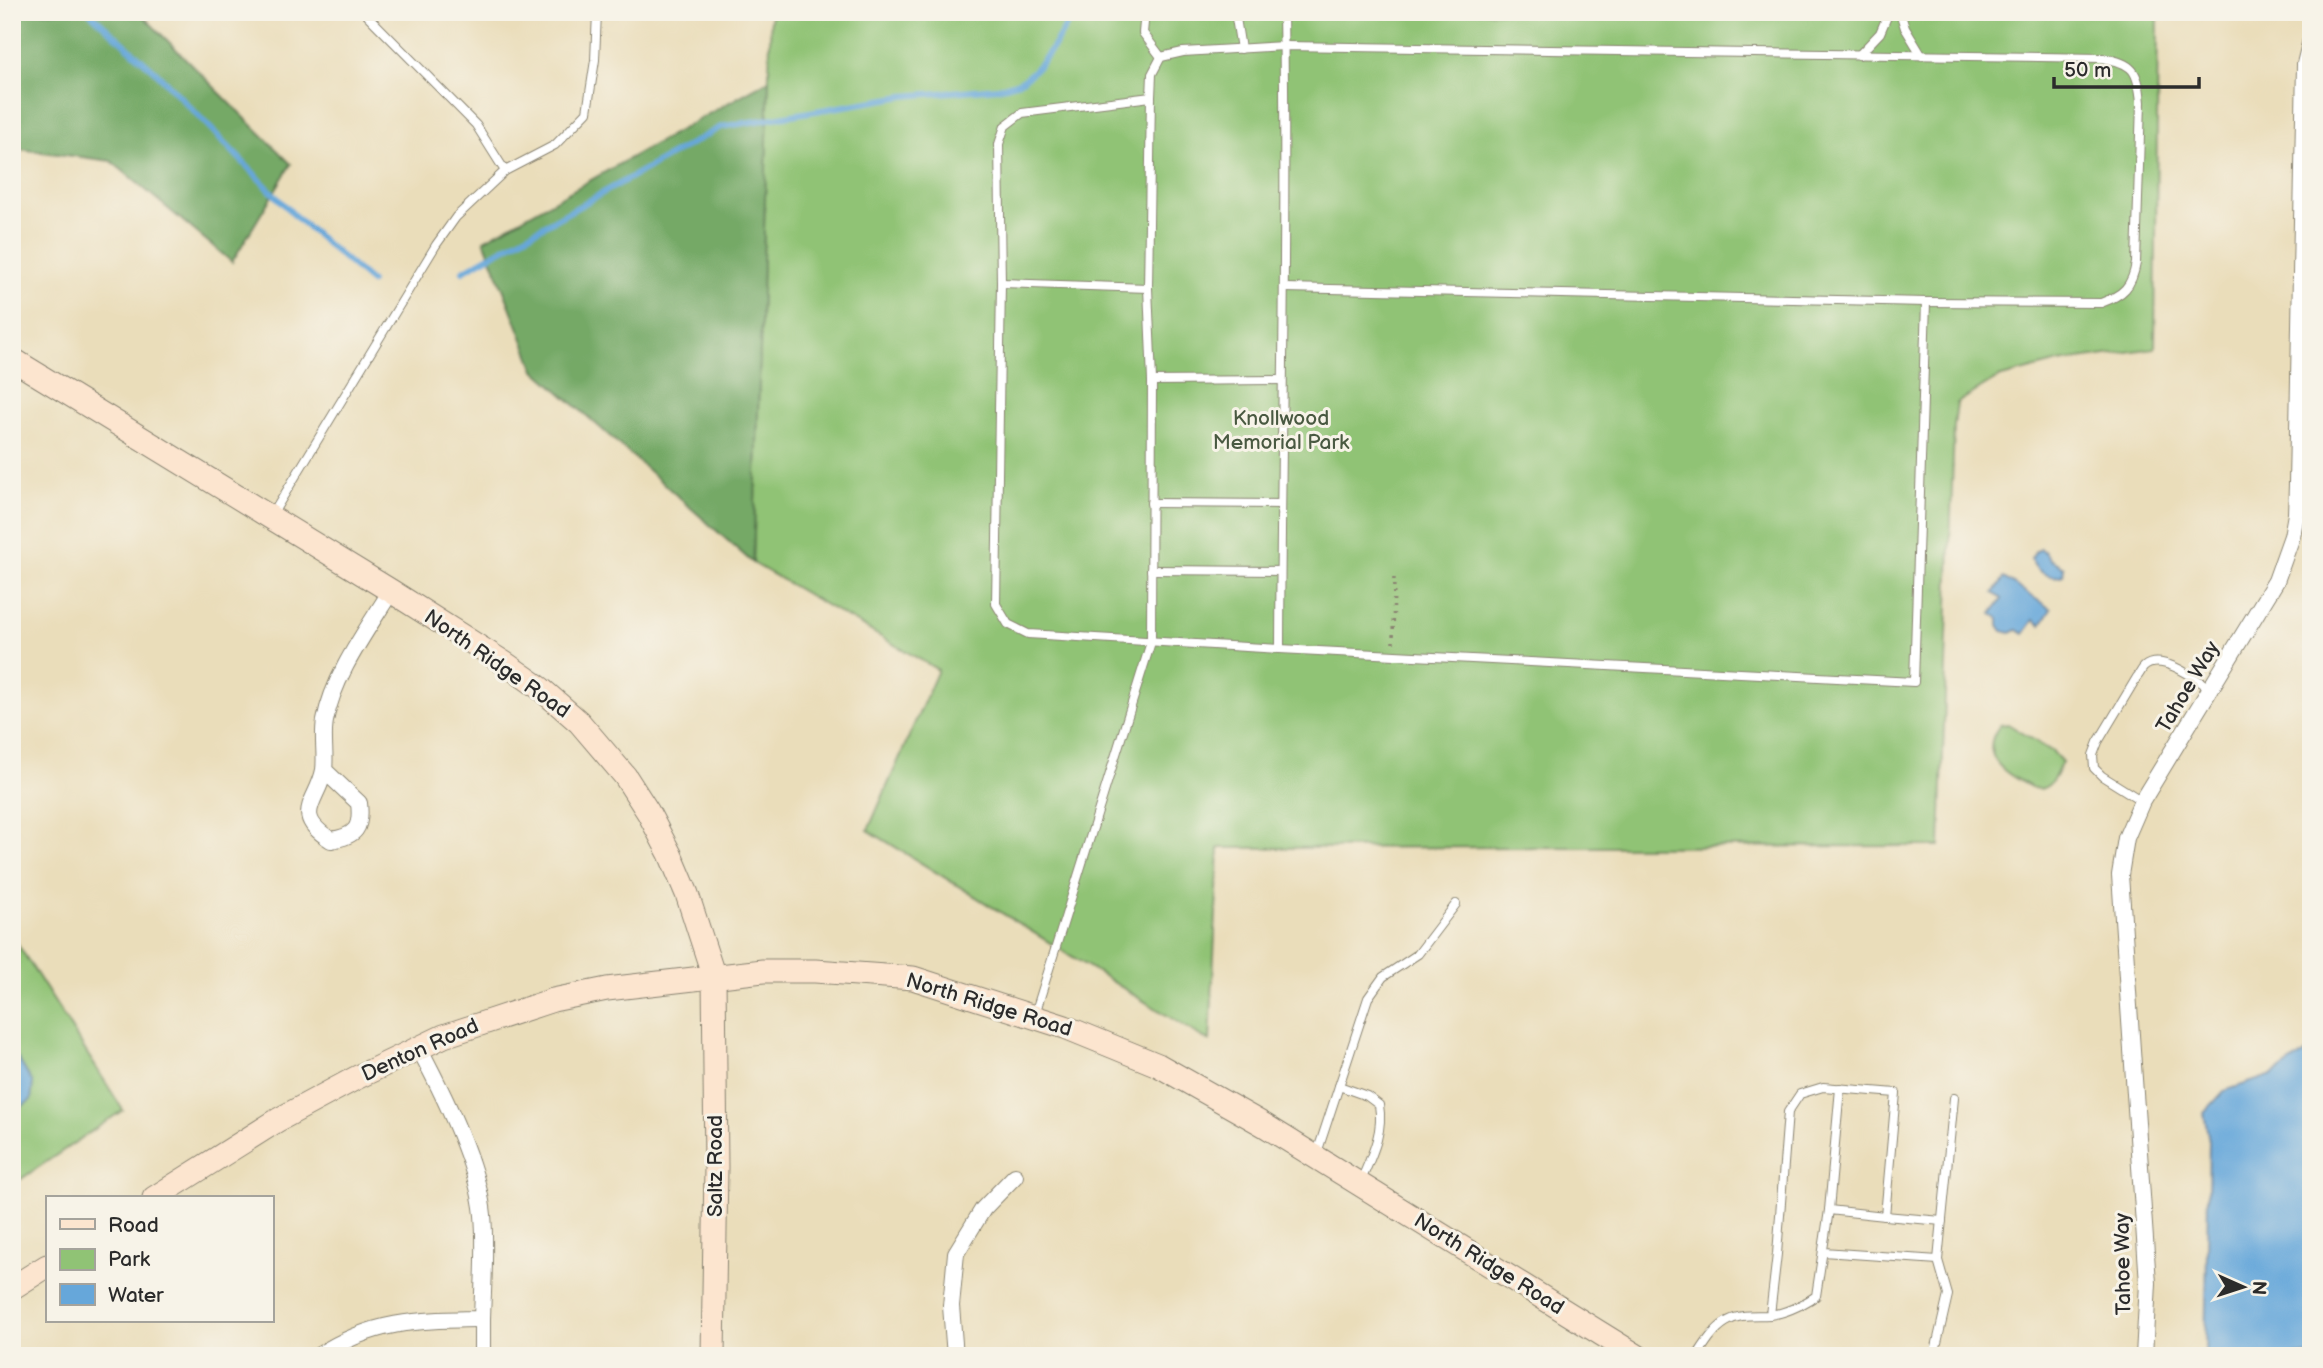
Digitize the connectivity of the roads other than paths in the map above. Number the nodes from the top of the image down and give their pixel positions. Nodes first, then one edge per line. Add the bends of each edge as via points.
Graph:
1 (364, 12) edge
2 (597, 12) edge
3 (1145, 12) edge
4 (1235, 12) edge
5 (1283, 12) edge
6 (1889, 12) edge
7 (1900, 12) edge
8 (2311, 40) edge
9 (1284, 46) junction
10 (1241, 49) junction
11 (1859, 55) junction
12 (1922, 56) junction
13 (1161, 57) junction
14 (1151, 97) junction
15 (505, 171) junction
16 (1001, 283) junction
17 (1148, 288) junction
18 (1285, 288) junction
19 (1926, 302) junction
20 (12, 359) edge
21 (1282, 380) junction
22 (1152, 381) junction
23 (1151, 503) junction
24 (1281, 504) junction
25 (271, 518) junction
26 (1151, 570) junction
27 (1280, 571) junction
28 (391, 591) junction
29 (1151, 642) junction
30 (1280, 649) junction
31 (2211, 689) junction
32 (324, 771) dead end
33 (2142, 801) junction
34 (1456, 904) dead end
35 (714, 976) junction
36 (1034, 1016) junction
37 (419, 1048) junction
38 (1339, 1086) junction
39 (1840, 1088) junction
40 (1954, 1098) dead end
41 (1315, 1157) junction
42 (1015, 1177) dead end
43 (1360, 1184) junction
44 (156, 1196) edge
45 (1829, 1210) junction
46 (1885, 1216) junction
47 (1942, 1221) junction
48 (1824, 1252) junction
49 (1938, 1260) junction
50 (46, 1267) edge
51 (12, 1288) edge
52 (1770, 1315) junction
53 (482, 1319) junction
54 (318, 1356) edge
55 (482, 1356) edge
56 (713, 1356) edge
57 (955, 1356) edge
58 (1637, 1356) edge
59 (1697, 1356) edge
60 (1934, 1356) edge
61 (2144, 1356) edge

1 - 15 lane via 476,125
2 - 15 lane via 587,112 555,145
3 - 13 lane via 1143,33
4 - 10 lane
5 - 9 lane
6 - 11 lane via 1880,33
7 - 12 lane
8 - 31 street, Tahoe Way via 2305,64 2296,514 2276,581
9 - 10 lane
9 - 11 lane
9 - 18 lane
10 - 13 lane
11 - 12 lane
12 - 19 lane via 2118,61 2130,66 2137,76 2141,102 2136,263 2133,277 2119,297 2085,304
13 - 14 lane via 1152,74
14 - 16 lane via 1022,113 1005,126 999,144
14 - 17 lane
15 - 25 lane via 456,217 436,245
16 - 17 lane
16 - 29 lane via 996,604 1008,624 1028,634
17 - 22 lane
18 - 19 lane
18 - 21 lane
19 - 30 lane via 1914,682
20 - 25 street, North Ridge Road
21 - 22 lane
21 - 24 lane
22 - 23 lane
23 - 24 lane
23 - 26 lane
24 - 27 lane
25 - 28 street, North Ridge Road
26 - 27 lane
26 - 29 lane
27 - 30 lane
28 - 32 street via 335,685 324,724
28 - 35 street, North Ridge Road via 540,688 579,722 625,776 670,854
29 - 30 lane
29 - 36 lane
31 - 33 street, Tahoe Way
31 - 33 lane via 2167,663 2144,667 2131,688 2098,742 2094,768
33 - 61 street, Tahoe Way via 2126,838 2120,876 2148,1283
34 - 38 lane via 1418,954 1383,977 1368,998
35 - 36 street, North Ridge Road via 816,971 913,978
35 - 37 street, Denton Road via 553,1000
35 - 56 street, Saltz Road
36 - 41 street, North Ridge Road via 1158,1065
37 - 44 street, Denton Road via 289,1114
37 - 53 street via 478,1189 483,1213
38 - 41 lane
38 - 43 lane via 1379,1105 1378,1138
39 - 45 lane
39 - 46 lane via 1896,1093
39 - 52 lane via 1823,1087 1800,1094 1788,1112
40 - 47 lane
41 - 43 street, North Ridge Road
42 - 57 street via 983,1209 956,1253 951,1306
43 - 58 street, North Ridge Road
45 - 46 lane
45 - 48 lane
46 - 47 lane
47 - 49 lane
48 - 49 lane
48 - 52 lane via 1816,1296 1798,1312
49 - 60 lane via 1948,1295
50 - 51 street
52 - 59 lane via 1726,1321
53 - 54 street via 403,1321 352,1337
53 - 55 street

